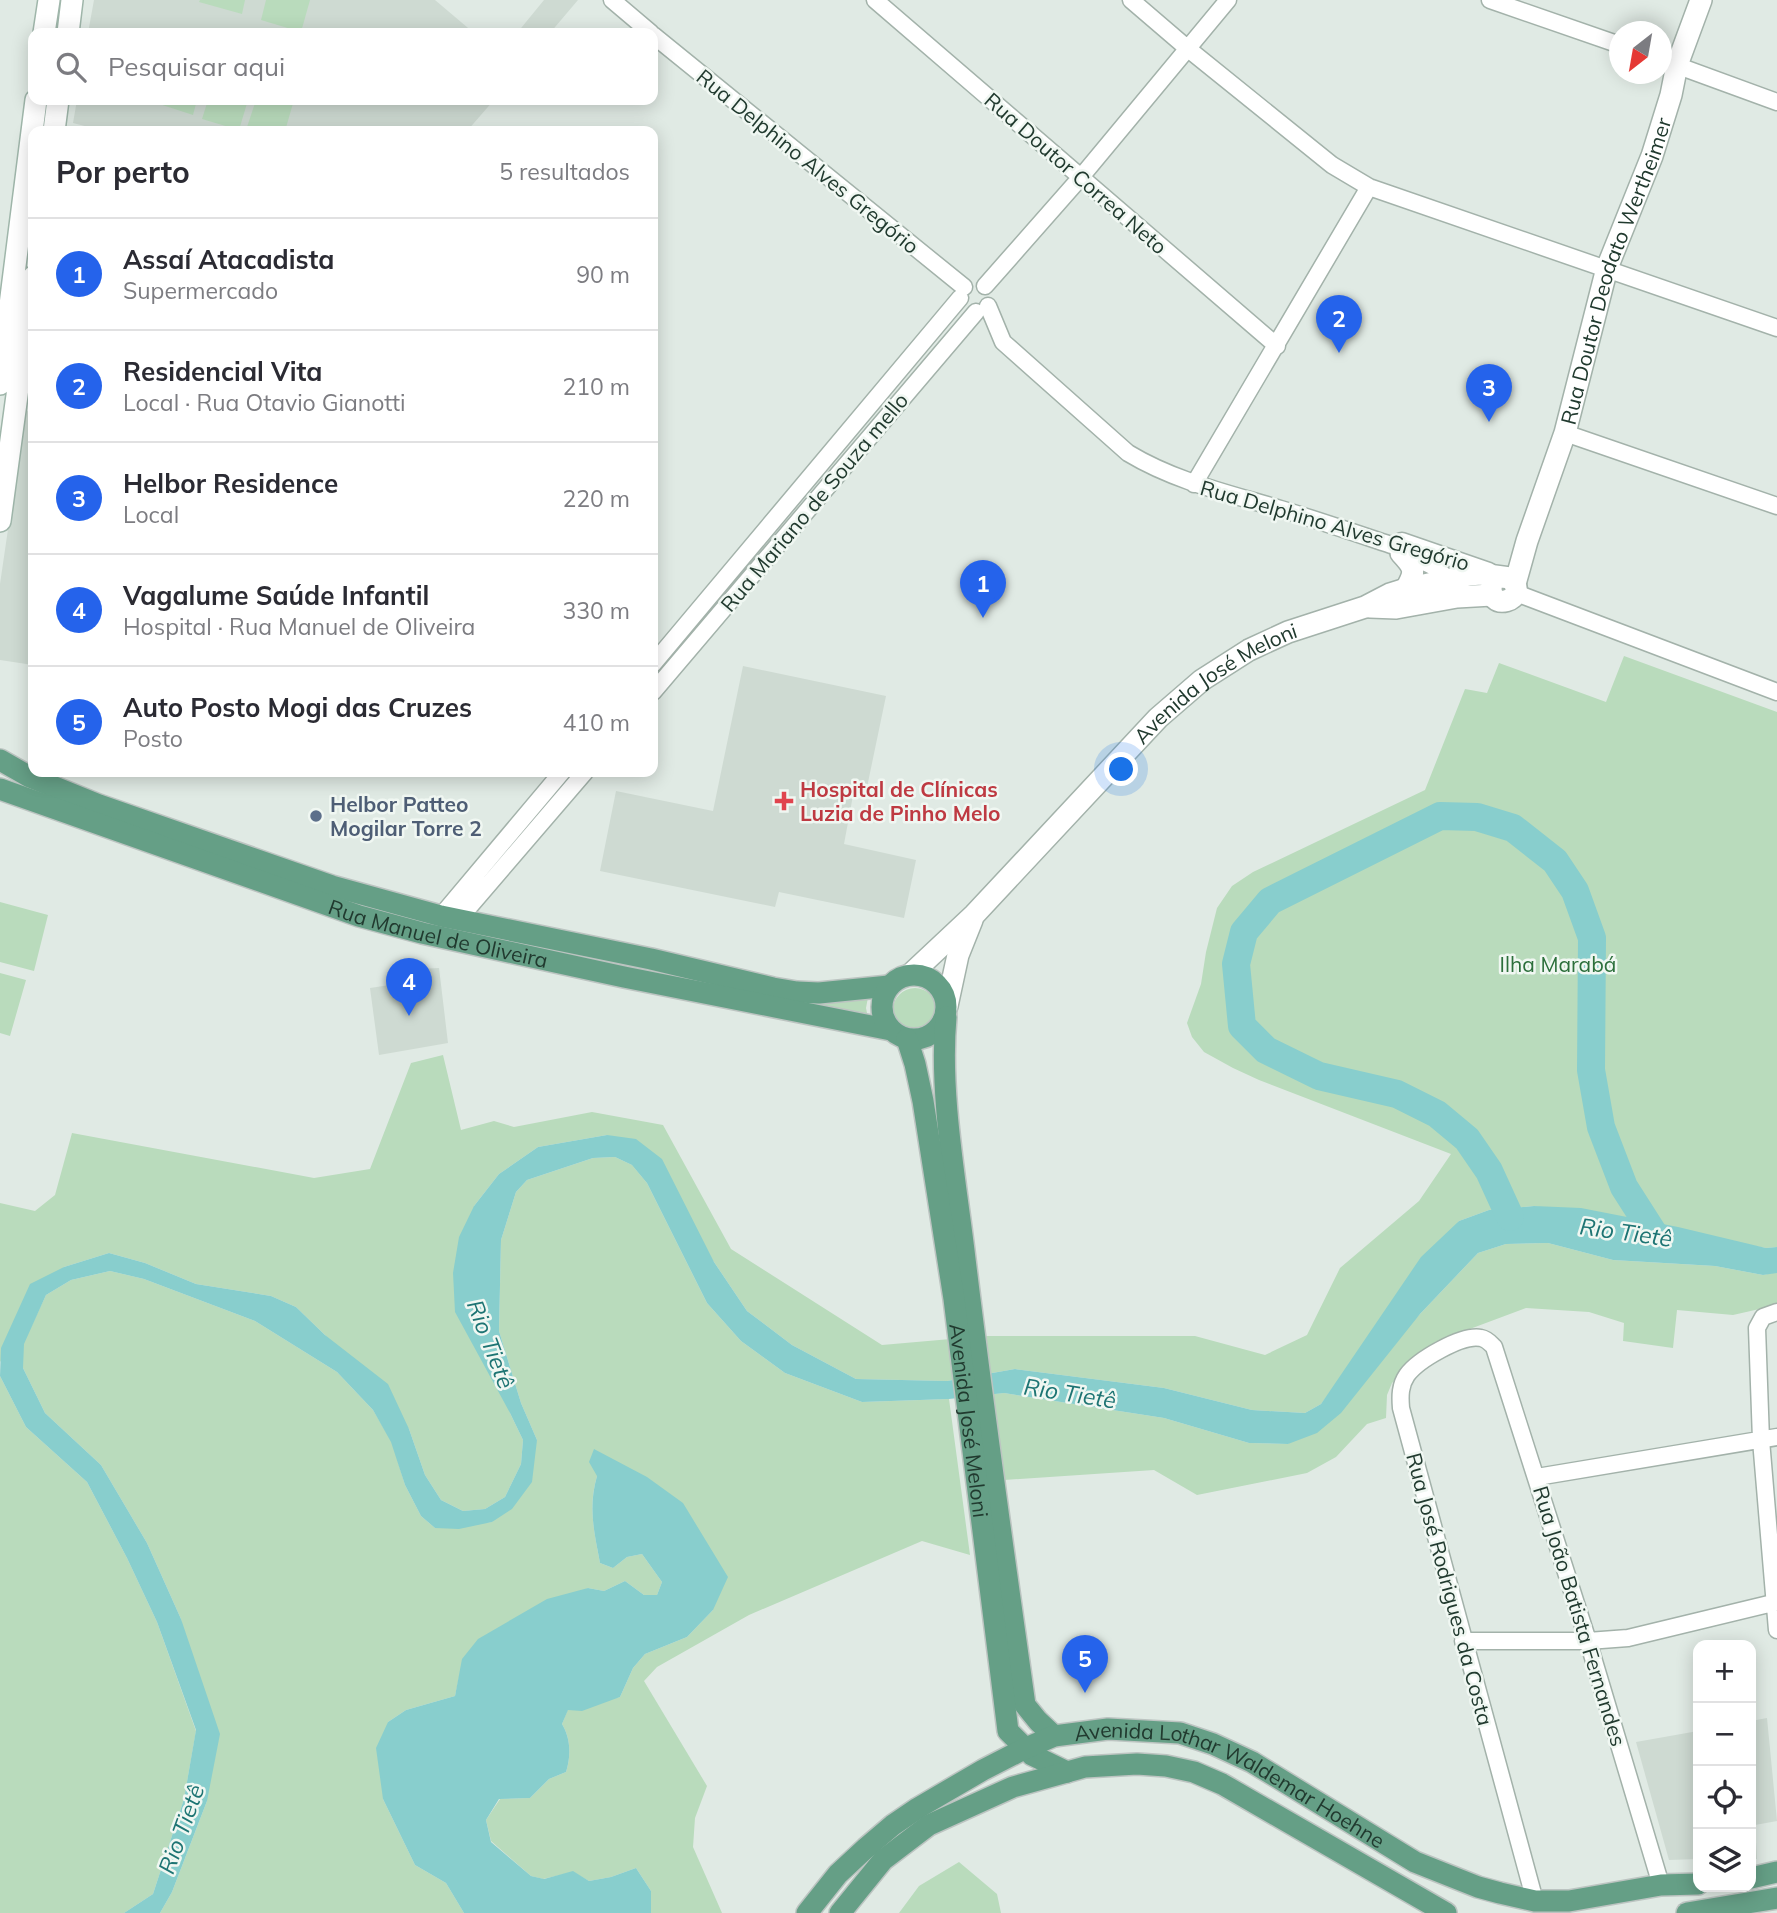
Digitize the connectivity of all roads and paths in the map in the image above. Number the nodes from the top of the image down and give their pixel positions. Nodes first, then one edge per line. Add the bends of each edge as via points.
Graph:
1 (49, 0) edge
2 (72, 0) edge
3 (612, 0) edge
4 (875, 0) edge
5 (1131, 0) edge
6 (1228, 0) edge
7 (1490, 0) edge
8 (1701, 0) edge
9 (1520, 6) edge
10 (45, 28) edge
11 (69, 28) edge
12 (645, 28) edge
13 (658, 39) edge
14 (1609, 42) edge
15 (1187, 48) junction
16 (1672, 57) edge
17 (1672, 64) edge
18 (1670, 84) edge
19 (1777, 102) edge
20 (35, 105) edge
21 (57, 105) edge
22 (33, 126) edge
23 (55, 126) edge
24 (28, 163) edge
25 (1081, 177) junction
26 (1369, 187) junction
27 (1607, 268) junction
28 (985, 286) junction
29 (962, 292) junction
30 (982, 309) junction
31 (28, 314) edge
32 (1777, 328) edge
33 (1277, 346) junction
34 (0, 384) edge
35 (1565, 433) junction
36 (1194, 484) junction
37 (1777, 506) edge
38 (0, 521) edge
39 (1396, 549) junction
40 (1505, 583) junction
41 (1453, 588) junction
42 (1406, 589) junction
43 (1365, 607) junction
44 (658, 658) edge
45 (658, 686) edge
46 (1777, 692) edge
47 (0, 760) edge
48 (28, 776) edge
49 (30, 777) edge
50 (558, 777) edge
51 (580, 777) edge
52 (0, 789) edge
53 (974, 915) junction
54 (449, 918) junction
55 (910, 975) junction
56 (889, 986) junction
57 (946, 1012) junction
58 (899, 1035) junction
59 (962, 1300) junction
60 (1772, 1313) edge
61 (1494, 1347) joint
62 (979, 1431) junction
63 (1769, 1439) edge
64 (1537, 1478) junction
65 (1775, 1602) edge
66 (1777, 1630) edge
67 (1463, 1641) junction
68 (1588, 1641) junction
69 (1054, 1736) junction
70 (1024, 1749) junction
71 (1067, 1772) junction
72 (1777, 1872) edge
73 (1756, 1877) edge
74 (1693, 1884) edge
75 (1661, 1885) junction
76 (1777, 1898) edge
77 (1535, 1901) junction
78 (807, 1913) edge
79 (839, 1913) edge
80 (1446, 1913) edge
81 (1687, 1913) edge

1 - 10 street
2 - 11 street
3 - 12 street, Rua Delphino Alves Gregório
4 - 25 street, Rua Doutor Correa Neto
5 - 15 street
6 - 15 street
7 - 9 street
8 - 16 street, Rua Doutor Deodato Wertheimer
9 - 14 street
13 - 29 street, Rua Delphino Alves Gregório
15 - 25 street
15 - 26 street via 1332,165
17 - 19 street
18 - 27 street, Rua Doutor Deodato Wertheimer via 1653,156
20 - 22 street
21 - 23 street
24 - 34 street
25 - 28 street
25 - 33 street, Rua Doutor Correa Neto
26 - 27 street
26 - 33 street
27 - 32 street
27 - 35 street, Rua Doutor Deodato Wertheimer
28 - 29 street via 974,282
28 - 30 street via 990,295
29 - 30 street via 965,308
29 - 44 street, Rua Mariano de Souza mello
30 - 36 street, Rua Delphino Alves Gregório via 1003,342 1128,453
30 - 45 street, Rua Mariano de Souza mello
31 - 38 street
33 - 36 street
35 - 37 street
35 - 40 street, Rua Doutor Deodato Wertheimer via 1527,541
36 - 39 street, Rua Delphino Alves Gregório
39 - 40 street, Rua Delphino Alves Gregório via 1402,541
39 - 41 street via 1437,568
39 - 42 street via 1414,570
40 - 41 street via 1475,574
40 - 46 street, Rua Delphino Alves Gregório
41 - 42 street
41 - 43 street via 1396,608
42 - 43 street
43 - 53 street, Avenida José Meloni via 1288,632 1202,680 1158,718
47 - 48 main road, Rua Manuel de Oliveira
49 - 54 main road, Rua Manuel de Oliveira via 332,886
50 - 54 street
51 - 54 street
52 - 58 main road, Rua Manuel de Oliveira via 384,923
53 - 55 street, Avenida José Meloni
53 - 57 street, Avenida José Meloni via 958,955
54 - 56 main road, Rua Manuel de Oliveira via 797,992
55 - 56 main road
55 - 57 main road via 921,975 939,986
56 - 58 main road via 882,1004 886,1023
57 - 58 main road via 942,1026 926,1038
57 - 59 main road, Avenida José Meloni via 944,1058
58 - 59 main road, Avenida José Meloni via 915,1064
59 - 62 main road, Avenida José Meloni
60 - 63 street via 1760,1320 1757,1328
61 - 64 street, Rua João Batista Fernandes
61 - 67 street, Rua José Rodrigues da Costa via 1472,1338 1429,1356 1408,1374 1400,1396
62 - 69 main road, Avenida José Meloni via 1025,1705
62 - 70 main road, Avenida José Meloni via 1008,1731
63 - 64 street
63 - 65 street
64 - 68 street, Rua João Batista Fernandes
65 - 66 street
65 - 68 street via 1628,1638
67 - 68 street
67 - 77 street, Rua José Rodrigues da Costa
68 - 75 street, Rua João Batista Fernandes
69 - 70 main road, Avenida Lothar Waldemar Hoehne
69 - 77 main road, Avenida Lothar Waldemar Hoehne via 1132,1730 1180,1733 1213,1744 1252,1762 1415,1862
70 - 71 main road, Avenida José Meloni
70 - 78 main road, Avenida Lothar Waldemar Hoehne via 893,1825 838,1874
71 - 79 main road, Avenida Lothar Waldemar Hoehne via 1013,1787 929,1825 883,1860
71 - 80 main road, Avenida Lothar Waldemar Hoehne via 1137,1764 1194,1772
72 - 73 main road
74 - 75 main road, Avenida Lothar Waldemar Hoehne
75 - 77 main road, Avenida Lothar Waldemar Hoehne via 1569,1901
76 - 81 main road

